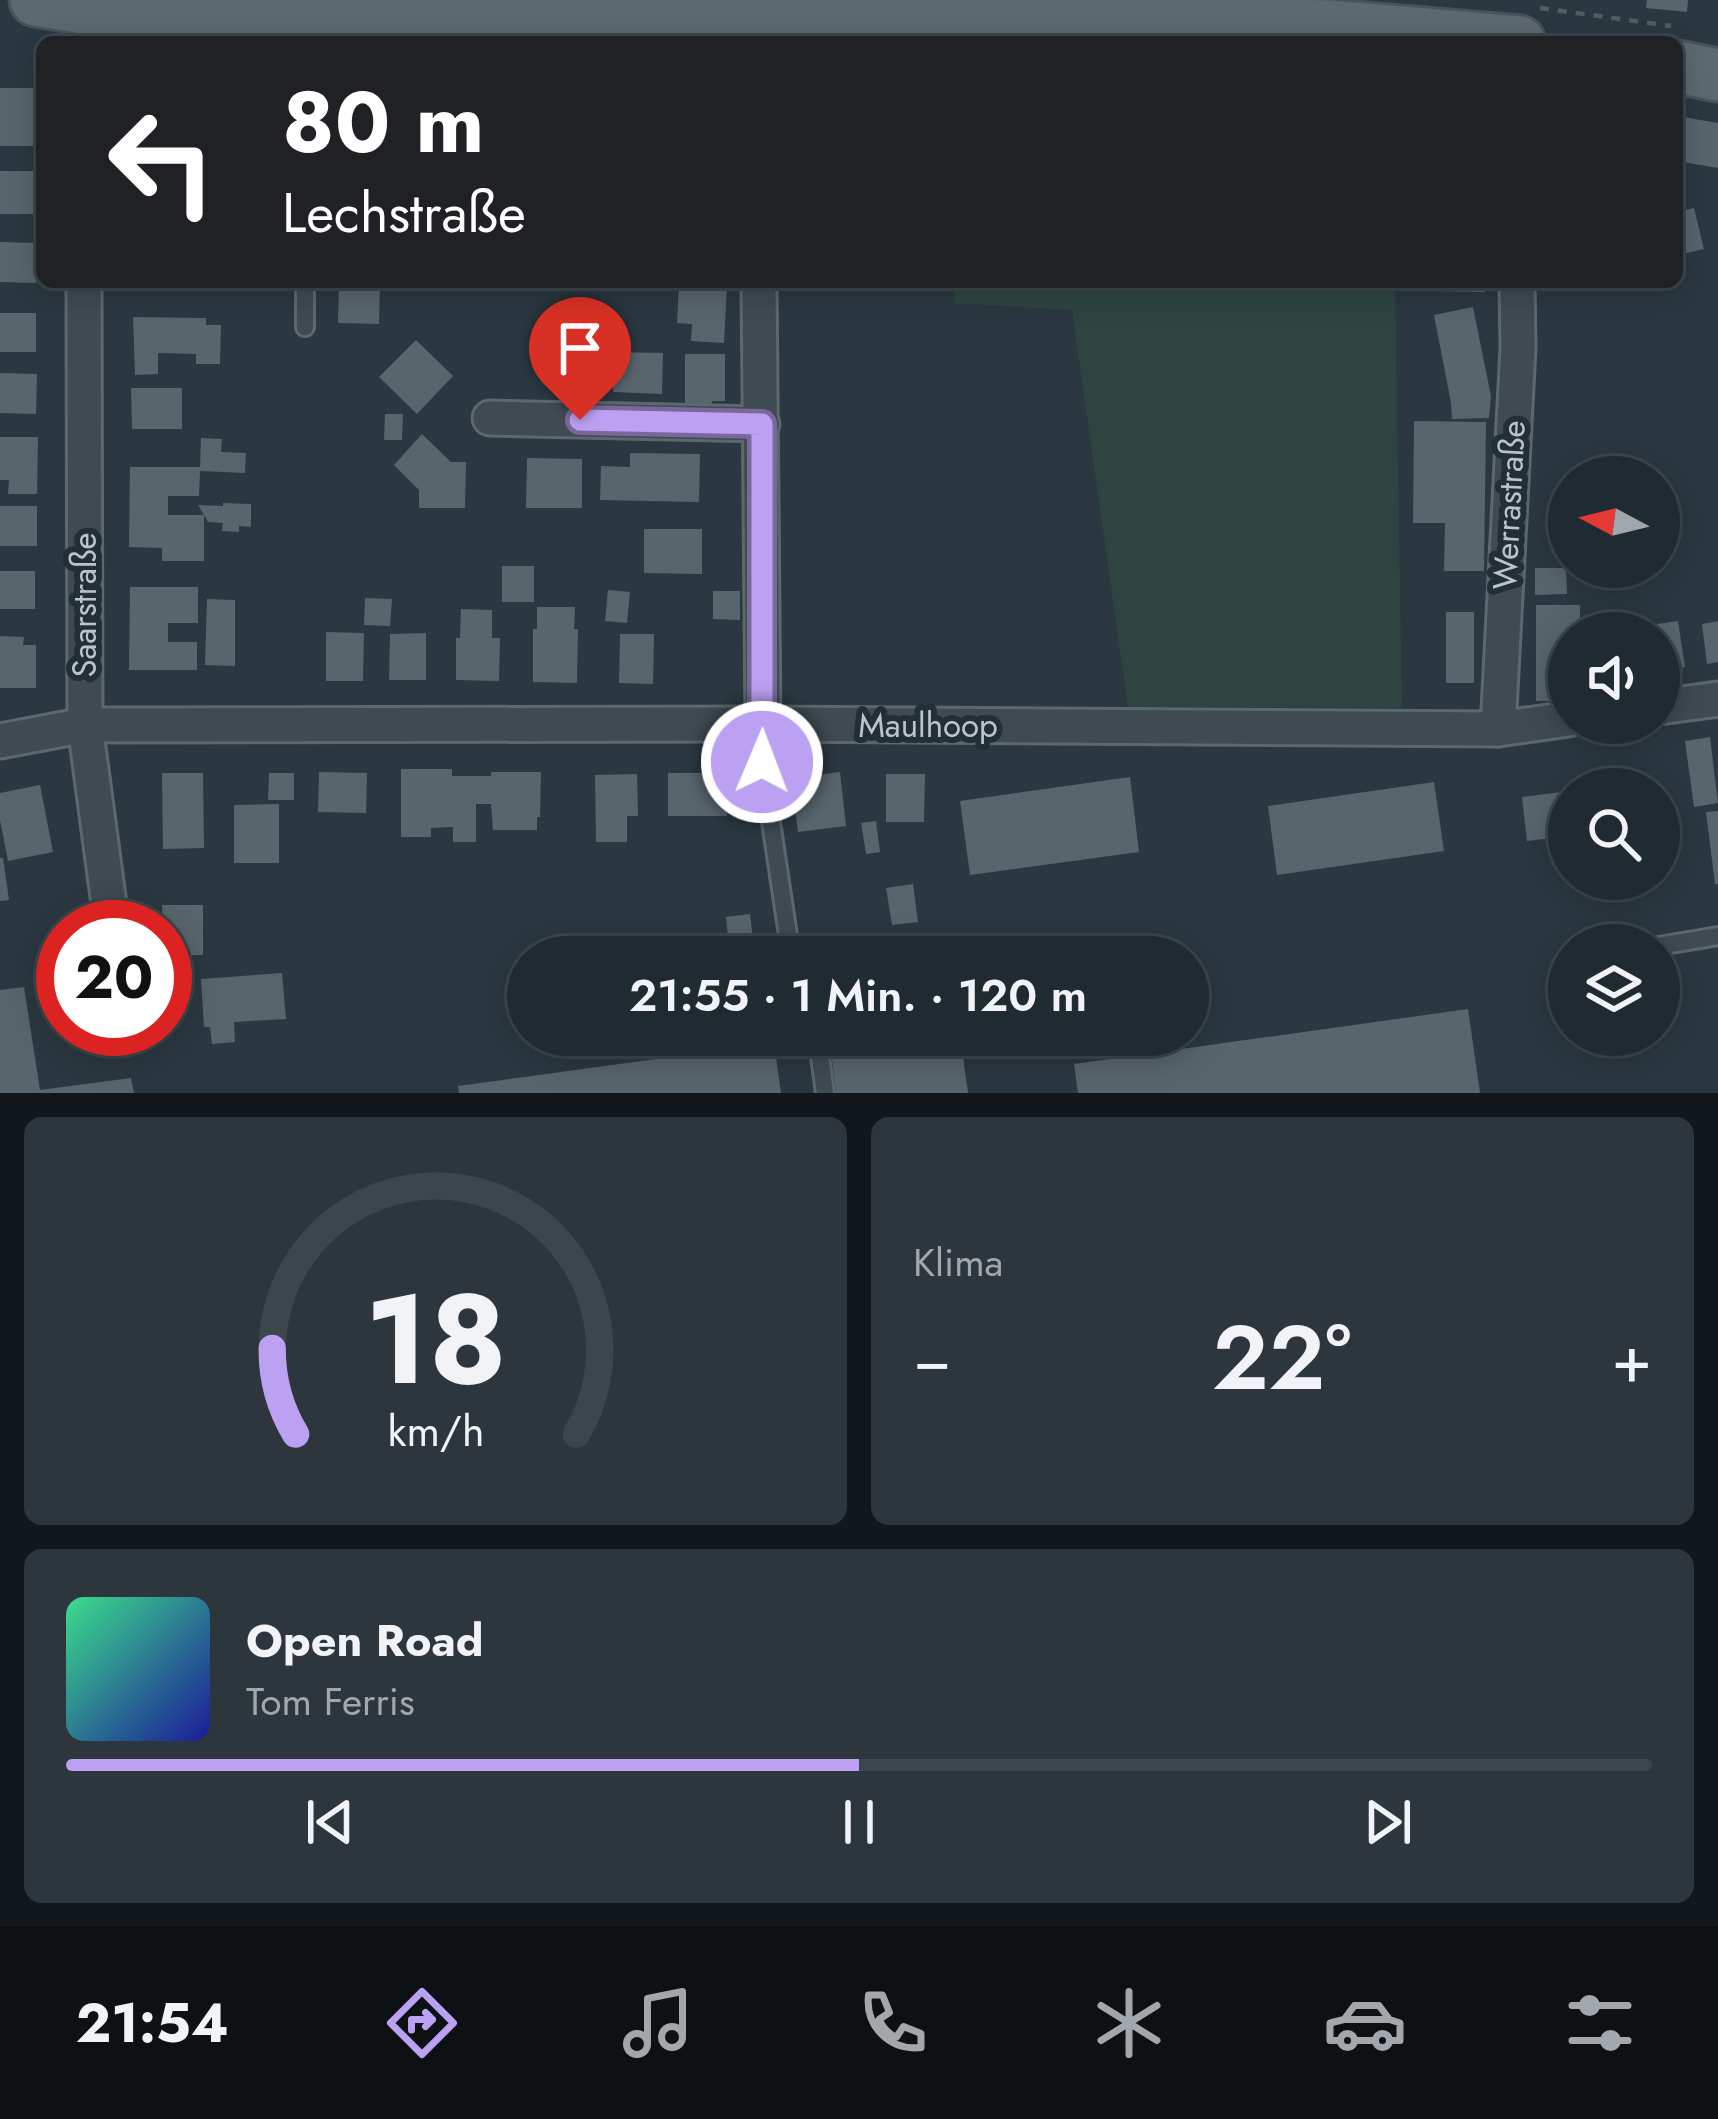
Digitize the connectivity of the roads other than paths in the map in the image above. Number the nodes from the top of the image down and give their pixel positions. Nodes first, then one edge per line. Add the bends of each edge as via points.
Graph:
1 (68, 17) edge
2 (1516, 33) edge
3 (1683, 51) edge
4 (1718, 75) edge
5 (84, 288) edge
6 (305, 288) edge
7 (759, 288) edge
8 (1517, 288) edge
9 (305, 327) dead end
10 (490, 418) dead end
11 (762, 424) junction
12 (1718, 699) edge
13 (1680, 704) edge
14 (1548, 722) edge
15 (763, 724) junction
16 (85, 725) junction
17 (1498, 729) junction
18 (0, 741) edge
19 (108, 900) edge
20 (788, 936) edge
21 (1718, 936) edge
22 (1680, 942) edge
23 (820, 1056) edge
24 (825, 1093) edge

1 - 2 main road via 1024,20
3 - 4 main road
5 - 16 street, Saarstraße
6 - 9 lane
7 - 11 street
8 - 17 street, Werrastraße
10 - 11 street
11 - 15 street
12 - 13 street
14 - 17 street, Maulhoop
15 - 16 street, Maulhoop
15 - 17 street, Maulhoop
15 - 20 lane
16 - 18 street, Maulhoop
16 - 19 street, Saarstraße
21 - 22 lane
23 - 24 lane

